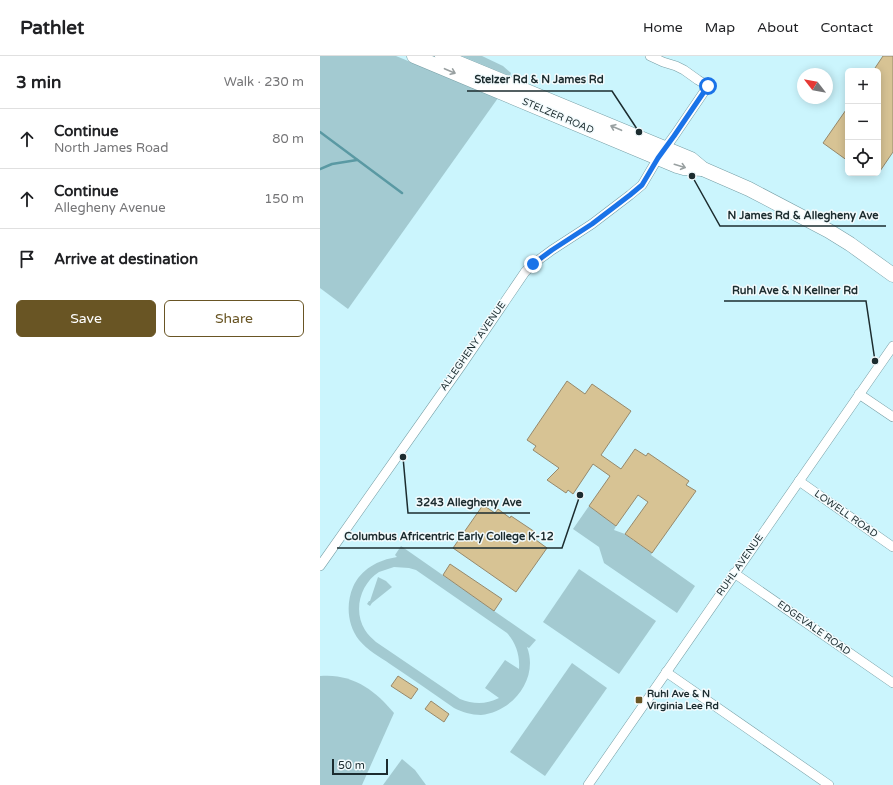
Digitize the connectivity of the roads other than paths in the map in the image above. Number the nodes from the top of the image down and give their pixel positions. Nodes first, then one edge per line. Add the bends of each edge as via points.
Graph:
1 (414, 56) edge
2 (442, 56) edge
3 (650, 56) edge
4 (661, 153) junction
5 (893, 275) edge
6 (893, 346) edge
7 (859, 394) junction
8 (893, 417) edge
9 (798, 481) junction
10 (893, 547) edge
11 (320, 566) edge
12 (734, 573) junction
13 (666, 672) junction
14 (893, 683) edge
15 (588, 785) edge
16 (829, 785) edge

1 -> 4 main road, STELZER ROAD
4 -> 2 main road, STELZER ROAD
3 - 4 street, ALLEGHENY AVENUE via 684,70 708,86
4 - 5 main road via 691,159 703,169 829,231
4 - 11 street, ALLEGHENY AVENUE via 642,185 525,272
6 - 7 street, RUHL AVENUE
7 - 8 street
7 - 9 street, RUHL AVENUE
9 - 10 street, LOWELL ROAD
9 - 12 street, RUHL AVENUE
12 - 13 street, RUHL AVENUE
12 - 14 street, EDGEVALE ROAD
13 - 15 street, RUHL AVENUE
13 - 16 street

